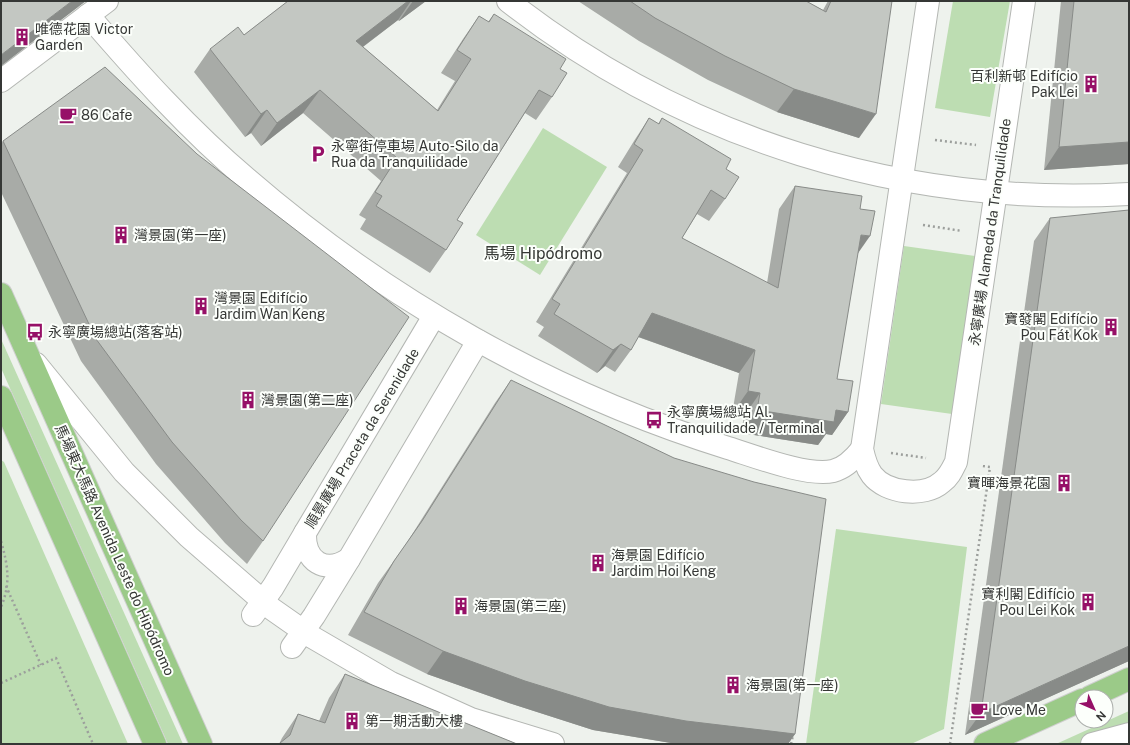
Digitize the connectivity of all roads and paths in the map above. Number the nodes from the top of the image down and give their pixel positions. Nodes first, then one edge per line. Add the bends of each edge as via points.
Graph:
1 (107, 1) edge
2 (508, 1) edge
3 (928, 1) edge
4 (1024, 1) edge
5 (88, 15) junction
6 (1, 81) edge
7 (908, 136) junction
8 (1002, 148) junction
9 (901, 180) junction
10 (996, 193) junction
11 (1129, 194) edge
12 (896, 221) junction
13 (990, 235) junction
14 (1, 294) edge
15 (434, 316) junction
16 (478, 341) junction
17 (29, 356) junction
18 (1, 397) edge
19 (862, 449) junction
20 (956, 462) junction
21 (305, 533) junction
22 (1, 541) edge
23 (349, 559) junction
24 (6, 586) junction
25 (1, 607) edge
26 (258, 608) junction
27 (296, 634) junction
28 (41, 665) junction
29 (1129, 680) edge
30 (1, 683) edge
31 (1108, 689) edge
32 (1074, 704) edge
33 (794, 728) edge
34 (1129, 734) edge
35 (93, 744) edge
36 (156, 744) edge
37 (202, 744) edge
38 (553, 744) edge
39 (791, 744) edge
40 (950, 744) edge
41 (985, 744) edge
42 (1092, 744) edge

1 - 5 street
2 - 9 street via 598,65 662,100 728,130 796,154 866,174
3 - 7 street, 永寧廣場 Alameda da Tranquilidade
4 - 8 street, 永寧廣場 Alameda da Tranquilidade
5 - 6 street
5 - 15 street via 163,100 246,178 334,249
7 - 8 path
7 - 9 street, 永寧廣場 Alameda da Tranquilidade
8 - 10 street, 永寧廣場 Alameda da Tranquilidade
9 - 10 street via 937,187
9 - 12 street, 永寧廣場 Alameda da Tranquilidade
10 - 11 street via 1082,197
10 - 13 street, 永寧廣場 Alameda da Tranquilidade
12 - 13 path
12 - 19 street, 永寧廣場 Alameda da Tranquilidade
13 - 20 street, 永寧廣場 Alameda da Tranquilidade
14 - 17 main road, 馬場東大馬路 Avenida Leste do Hipódromo
15 - 16 street
15 - 21 street, 順景廣場 Praceta da Serenidade
16 - 19 street via 580,392 632,414 717,445 794,467 819,472 833,471 845,466
16 - 23 street
17 - 26 street, 馬場東大馬路 Avenida Leste do Hipódromo via 124,472
17 - 37 main road, 馬場東大馬路 Avenida Leste do Hipódromo
18 - 36 main road
19 - 20 path
19 - 20 street, 永寧廣場 Alameda da Tranquilidade via 865,463 872,475 882,484 916,492 929,490 941,483 950,474
20 - 40 path via 990,467
21 - 23 street, 順景廣場 Praceta da Serenidade via 307,550 317,563 334,566
21 - 26 street
22 - 24 path via 8,566
23 - 27 street
24 - 25 path
24 - 28 path
26 - 27 street, 馬場東大馬路 Avenida Leste do Hipódromo
27 - 38 street, 馬場東大馬路 Avenida Leste do Hipódromo via 391,683 471,718
28 - 30 path
28 - 35 path via 56,658
29 - 31 main road
32 - 41 main road
33 - 39 path
34 - 42 street

